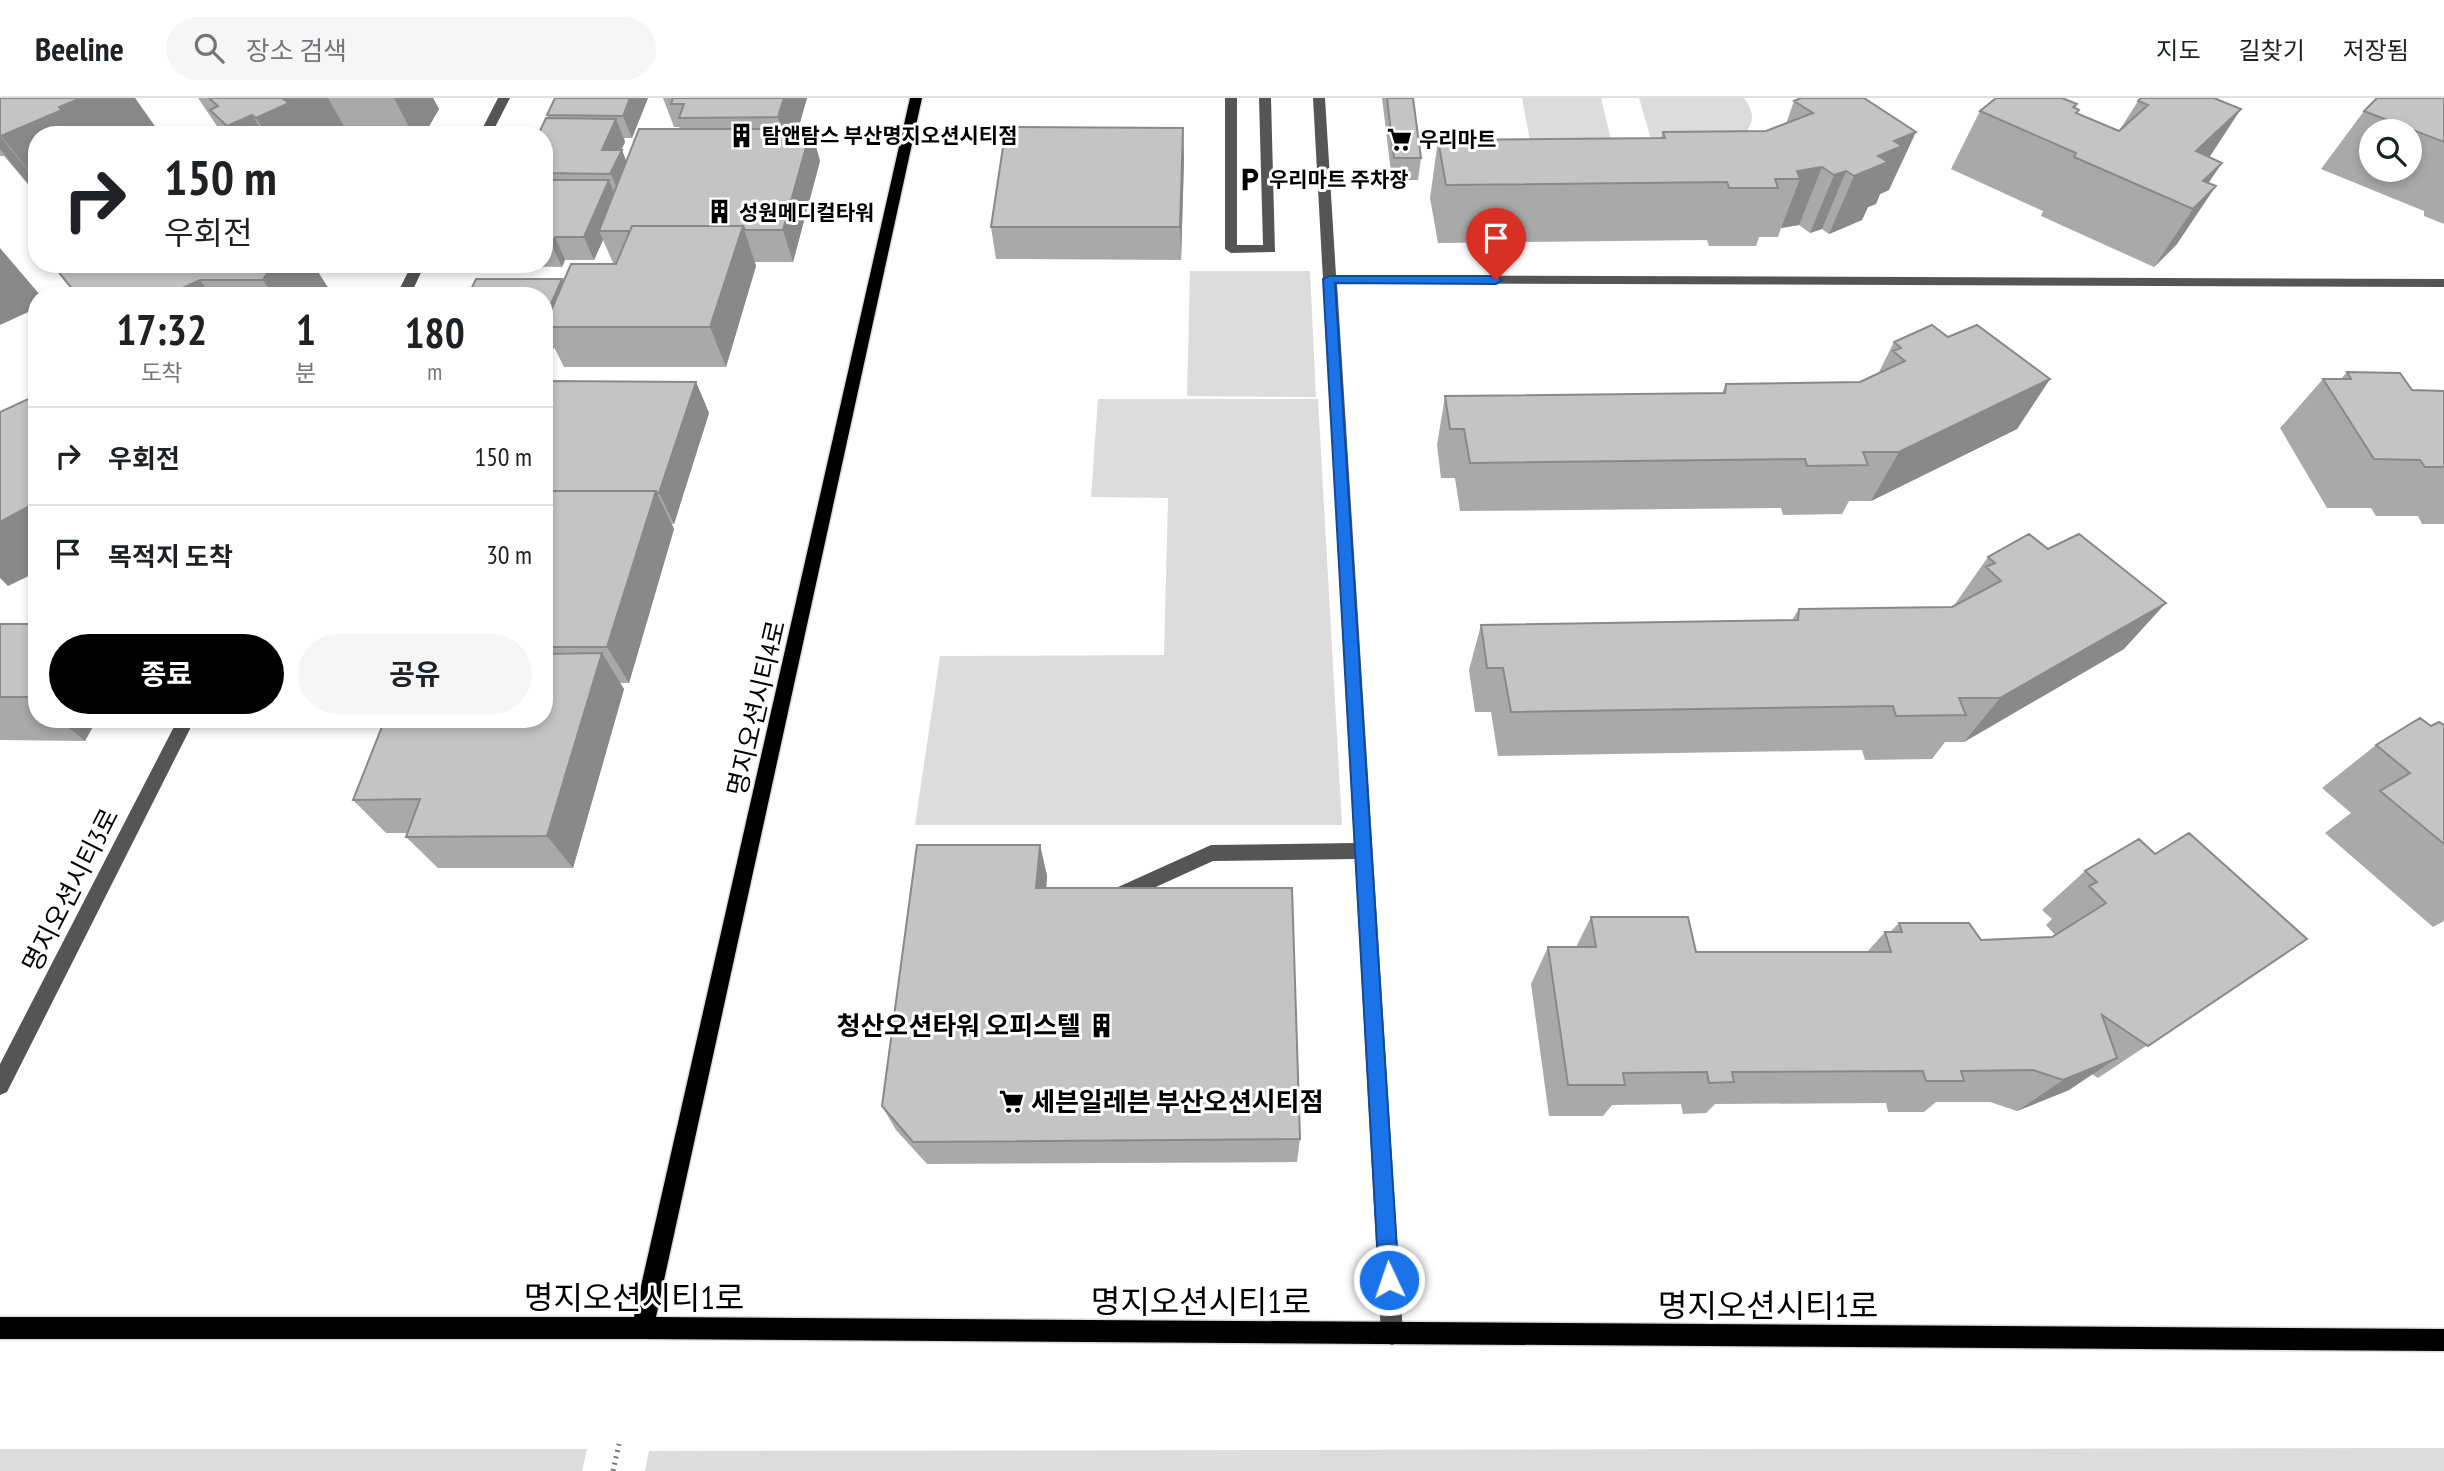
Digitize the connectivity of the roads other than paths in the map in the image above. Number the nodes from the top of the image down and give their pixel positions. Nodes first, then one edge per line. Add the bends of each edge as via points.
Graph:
1 (504, 98) edge
2 (916, 98) edge
3 (1231, 98) edge
4 (1265, 98) edge
5 (1319, 98) edge
6 (490, 126) edge
7 (1329, 279) junction
8 (2444, 283) edge
9 (182, 728) edge
10 (1363, 851) junction
11 (1092, 908) edge
12 (0, 1086) edge
13 (0, 1328) edge
14 (643, 1328) junction
15 (1392, 1334) junction
16 (2444, 1340) edge

1 - 6 street
2 - 14 main road, 명지오션시티4로
3 - 4 street via 1231,249 1270,249
5 - 7 street
7 - 8 street
7 - 10 street
9 - 12 street, 명지오션시티3로
10 - 11 street via 1211,853
10 - 15 street
13 - 14 main road, 명지오션시티1로
14 - 15 main road, 명지오션시티1로
15 - 16 main road, 명지오션시티1로

